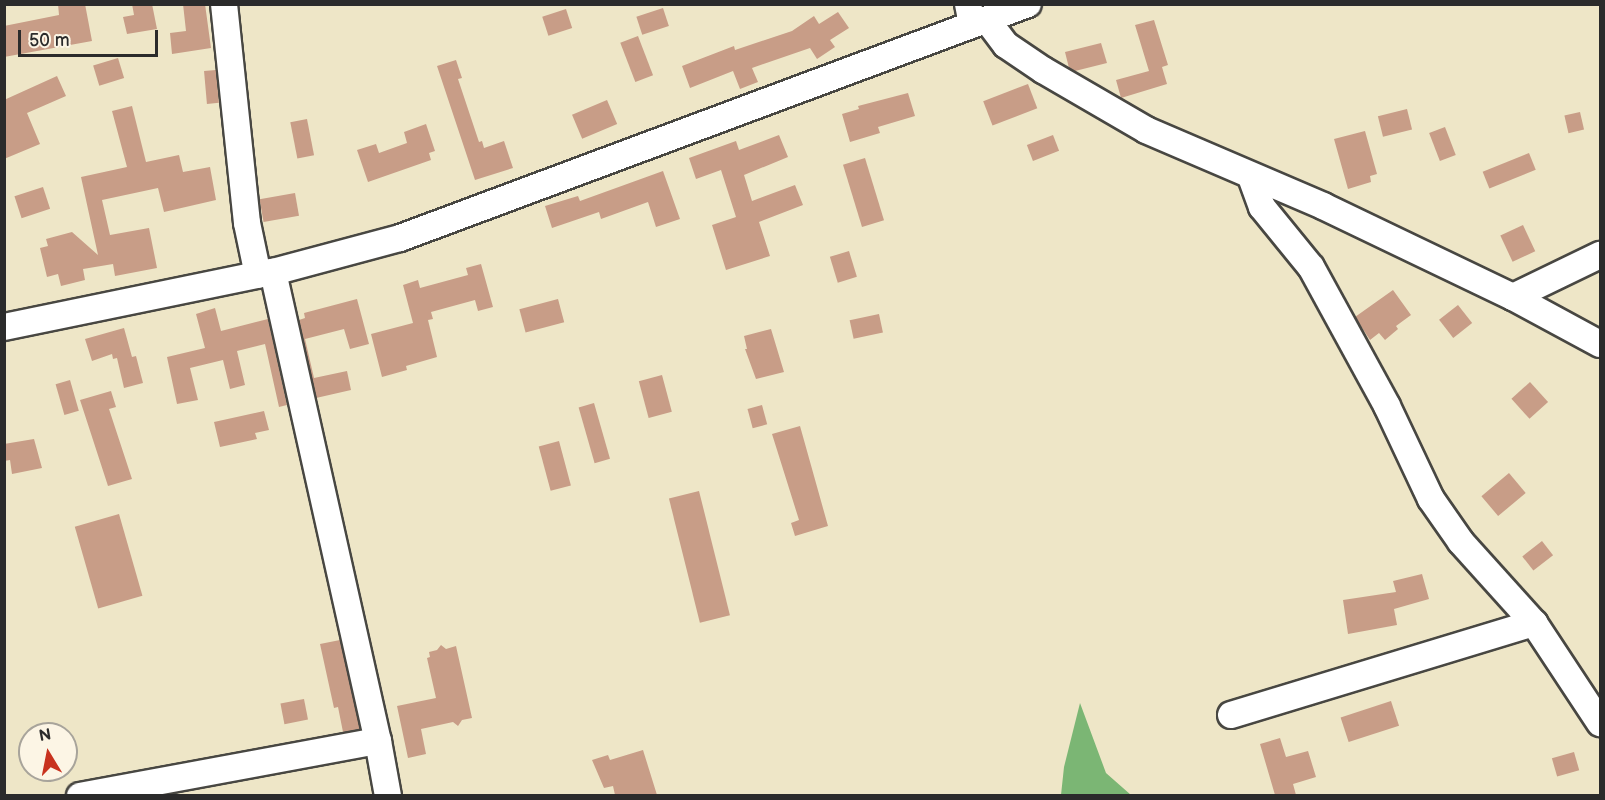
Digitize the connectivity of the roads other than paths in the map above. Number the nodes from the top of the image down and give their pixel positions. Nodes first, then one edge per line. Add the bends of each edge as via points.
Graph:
1 (224, 4) edge
2 (1028, 4) edge
3 (976, 16) edge
4 (1251, 177) junction
5 (1600, 255) edge
6 (266, 274) junction
7 (1513, 297) junction
8 (4, 327) edge
9 (1600, 344) edge
10 (1534, 623) junction
11 (1231, 715) dead end
12 (1600, 723) edge
13 (378, 741) junction
14 (141, 789) edge
15 (80, 795) edge
16 (388, 795) edge

1 - 6 street via 247,223
2 - 3 street
3 - 4 street via 1006,45 1043,70 1146,130
3 - 6 street via 400,238
4 - 7 street via 1323,206
4 - 10 street via 1262,207 1316,277 1387,406 1431,499 1461,542
5 - 7 street
6 - 8 street
6 - 13 street
7 - 9 street
10 - 11 street
10 - 12 street
13 - 14 street
13 - 16 street
14 - 15 street

